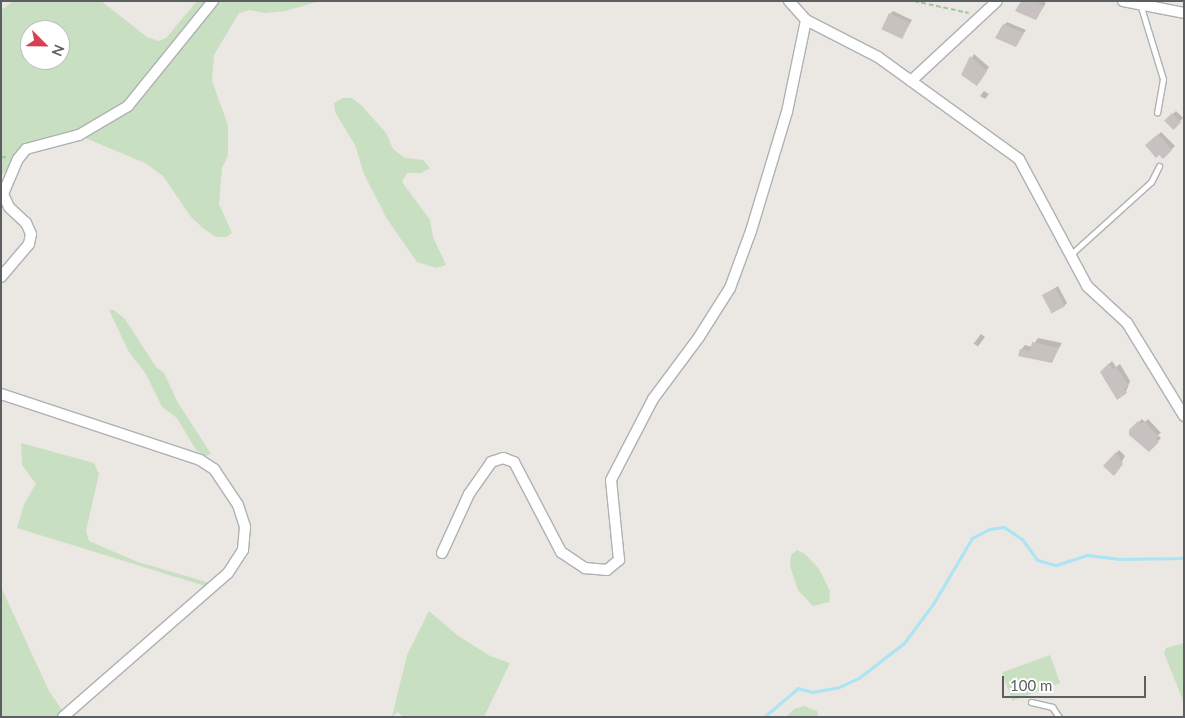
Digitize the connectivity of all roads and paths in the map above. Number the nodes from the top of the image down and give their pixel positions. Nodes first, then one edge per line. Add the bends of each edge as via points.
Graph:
1 (213, 1) edge
2 (789, 1) edge
3 (914, 1) edge
4 (997, 1) edge
5 (1123, 1) edge
6 (1141, 7) junction
7 (1184, 13) edge
8 (983, 14) junction
9 (806, 20) junction
10 (911, 81) junction
11 (1157, 112) dead end
12 (1159, 166) dead end
13 (1068, 256) junction
14 (1, 276) edge
15 (1, 394) edge
16 (1184, 416) edge
17 (442, 553) dead end
18 (1031, 702) dead end
19 (63, 717) edge
20 (1059, 717) edge

1 - 14 street via 128,106 79,135 26,149 18,159 3,194 9,207 26,223 31,234 29,244
2 - 9 street
3 - 8 path via 955,12
4 - 8 street
5 - 6 street
6 - 7 street
6 - 11 lane via 1163,78
8 - 10 street
9 - 10 street via 878,57
9 - 17 street via 779,139 730,288 653,399 611,480 618,560 607,570 585,568 561,552 514,462 503,458 491,462 469,494
10 - 13 street via 1019,159
12 - 13 lane via 1151,182
13 - 16 street via 1087,286 1127,323
15 - 19 street via 200,460 214,469 238,505 245,527 243,550 228,572
18 - 20 lane via 1052,707

